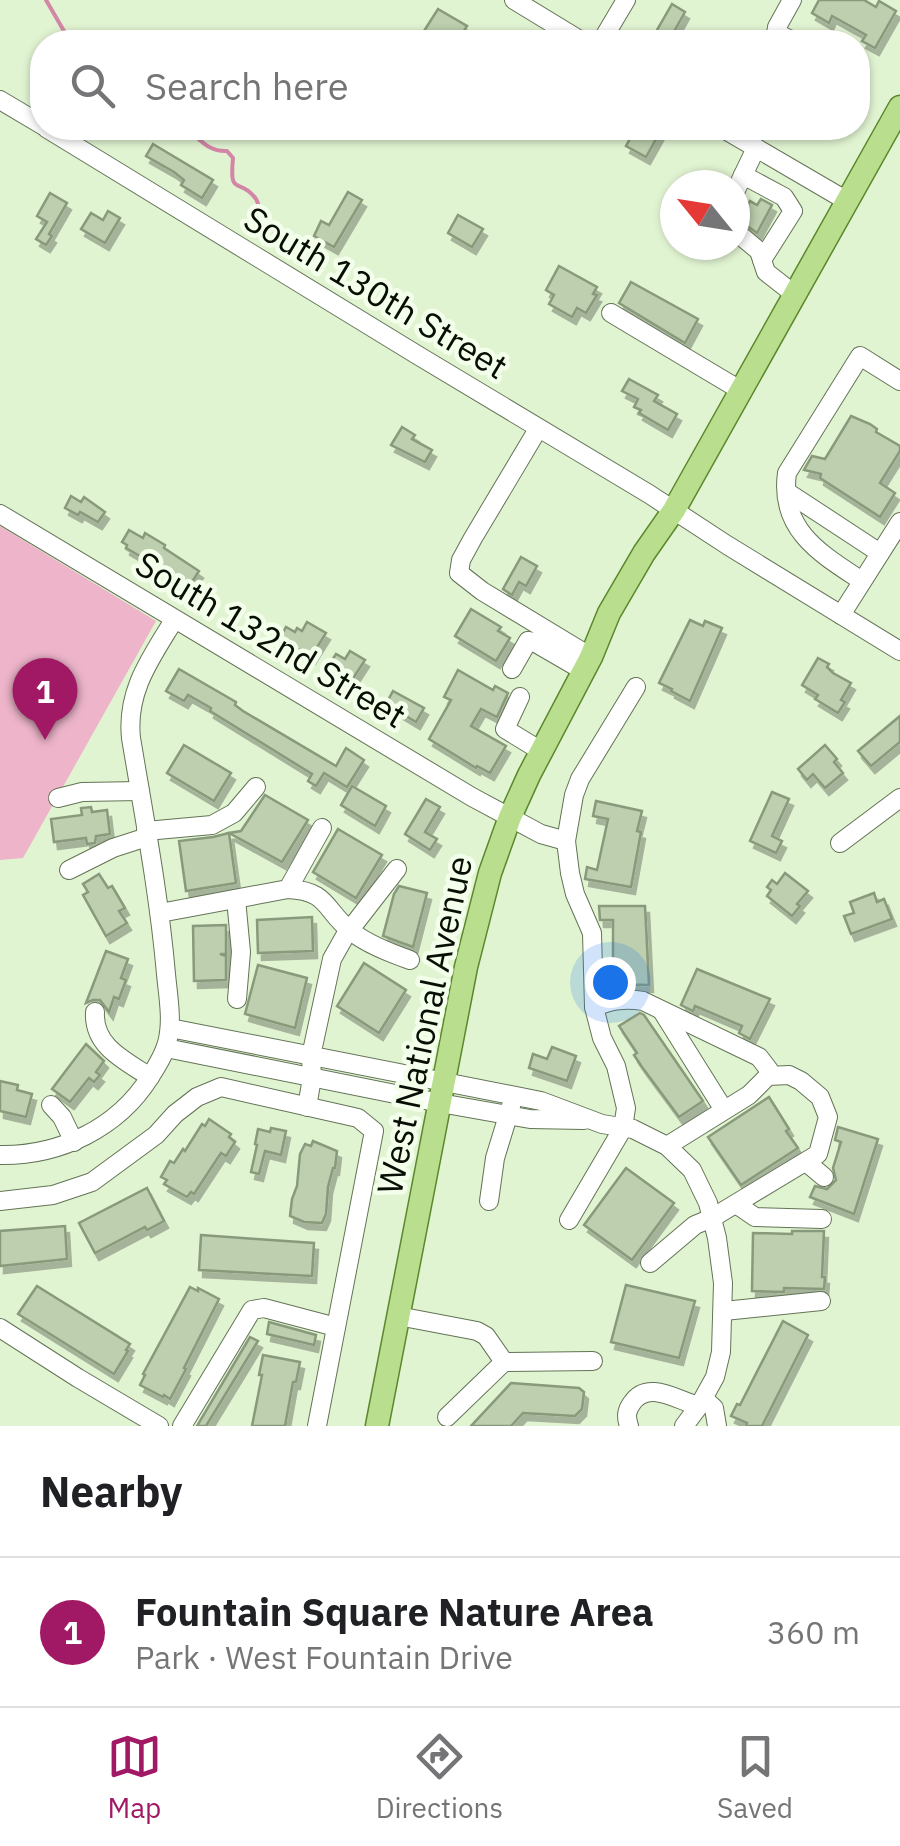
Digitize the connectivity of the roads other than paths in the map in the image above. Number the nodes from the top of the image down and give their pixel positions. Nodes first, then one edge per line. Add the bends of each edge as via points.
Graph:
1 (514, 0) edge
2 (626, 0) edge
3 (792, 0) edge
4 (563, 30) edge
5 (609, 30) edge
6 (777, 30) edge
7 (0, 100) edge
8 (900, 106) edge
9 (30, 118) edge
10 (67, 140) edge
11 (744, 140) edge
12 (756, 148) junction
13 (746, 170) edge
14 (750, 187) edge
15 (846, 202) junction
16 (750, 244) edge
17 (762, 260) junction
18 (794, 294) junction
19 (611, 313) dead end
20 (900, 381) edge
21 (740, 390) junction
22 (538, 428) junction
23 (787, 492) junction
24 (674, 510) junction
25 (0, 514) edge
26 (900, 522) edge
27 (880, 553) junction
28 (862, 581) junction
29 (841, 615) junction
30 (174, 620) junction
31 (900, 651) edge
32 (588, 664) junction
33 (512, 668) dead end
34 (636, 686) dead end
35 (520, 697) dead end
36 (542, 751) junction
37 (256, 787) dead end
38 (140, 790) junction
39 (58, 798) dead end
40 (900, 798) edge
41 (510, 817) junction
42 (322, 828) dead end
43 (147, 834) junction
44 (566, 841) junction
45 (840, 843) dead end
46 (398, 868) dead end
47 (69, 870) dead end
48 (288, 889) junction
49 (236, 899) junction
50 (160, 913) junction
51 (349, 930) junction
52 (410, 960) dead end
53 (237, 999) dead end
54 (594, 1007) junction
55 (662, 1010) junction
56 (95, 1012) dead end
57 (170, 1028) junction
58 (166, 1048) junction
59 (311, 1056) junction
60 (150, 1076) junction
61 (306, 1076) junction
62 (768, 1076) junction
63 (442, 1092) junction
64 (513, 1096) junction
65 (51, 1104) dead end
66 (299, 1105) junction
67 (724, 1110) junction
68 (510, 1116) junction
69 (590, 1120) junction
70 (624, 1128) junction
71 (74, 1142) junction
72 (667, 1146) junction
73 (0, 1155) edge
74 (806, 1162) junction
75 (824, 1178) dead end
76 (0, 1200) edge
77 (489, 1201) dead end
78 (736, 1204) junction
79 (712, 1218) junction
80 (570, 1220) dead end
81 (822, 1220) dead end
82 (650, 1263) dead end
83 (821, 1301) dead end
84 (724, 1311) junction
85 (398, 1316) junction
86 (336, 1327) junction
87 (0, 1328) edge
88 (593, 1361) dead end
89 (504, 1362) junction
90 (701, 1403) junction
91 (447, 1417) dead end
92 (159, 1426) edge
93 (182, 1426) edge
94 (317, 1426) edge
95 (376, 1426) edge
96 (629, 1426) edge
97 (684, 1426) edge
98 (717, 1426) edge

1 - 4 street
2 - 5 street
3 - 6 street
7 - 9 street, South 130th Street
8 - 15 main road, West National Avenue
10 - 22 street, South 130th Street
11 - 12 street
12 - 13 street
12 - 15 street
14 - 17 street via 784,197 793,211
15 - 18 main road, West National Avenue
16 - 17 street
17 - 18 street via 766,272
18 - 21 main road, West National Avenue
19 - 21 street
20 - 23 street via 860,356 786,474
21 - 24 main road, West National Avenue
22 - 24 street, South 130th Street
22 - 32 street via 459,573
23 - 27 street
23 - 28 street via 802,536
24 - 29 street, South 130th Street
24 - 32 main road, West National Avenue via 639,590
25 - 30 street, South 132nd Street
26 - 27 street
27 - 28 street
28 - 29 street
29 - 31 street, South 130th Street
30 - 38 street via 133,695 130,729
30 - 41 street, South 132nd Street
32 - 33 street via 528,641
32 - 36 main road, West National Avenue
34 - 44 street via 580,779
35 - 36 street via 504,729
36 - 41 main road, West National Avenue
37 - 43 street via 234,813 212,824
38 - 39 street
38 - 43 street
40 - 45 street
41 - 44 street, South 132nd Street
41 - 63 main road, West National Avenue via 466,966
42 - 48 street
43 - 47 street
43 - 50 street
44 - 54 street via 592,933
46 - 51 street
48 - 49 street
48 - 51 street via 324,900
49 - 50 street
49 - 53 street
50 - 57 street
51 - 52 street
51 - 59 street via 332,959
54 - 55 street via 629,999
54 - 70 street via 616,1066
55 - 62 street via 758,1057
55 - 67 street
56 - 60 street via 102,1042
57 - 58 street
57 - 59 street
58 - 60 street
58 - 61 street
59 - 61 street
59 - 63 street
60 - 71 street via 115,1117
61 - 63 street
61 - 66 street via 293,1088
62 - 67 street
62 - 74 street via 789,1074 820,1097 828,1117 823,1141
63 - 64 street
63 - 68 street
63 - 85 main road, West National Avenue
64 - 68 street
64 - 69 street
65 - 71 street
66 - 76 street via 221,1088 175,1114 92,1182
66 - 86 street via 358,1118 374,1131
67 - 72 street
68 - 69 street
68 - 77 street
69 - 70 street
70 - 72 street
70 - 80 street
71 - 73 street
72 - 79 street via 692,1170
74 - 75 street
74 - 78 street
78 - 79 street
78 - 81 street via 755,1217
79 - 82 street
79 - 84 street
83 - 84 street
84 - 90 street via 719,1363
85 - 89 street via 482,1333
85 - 95 main road, West National Avenue
86 - 93 street via 252,1310
86 - 94 street
87 - 92 street
88 - 89 street
89 - 91 street
90 - 96 street via 642,1393 628,1408
90 - 97 street
90 - 98 street via 714,1408

